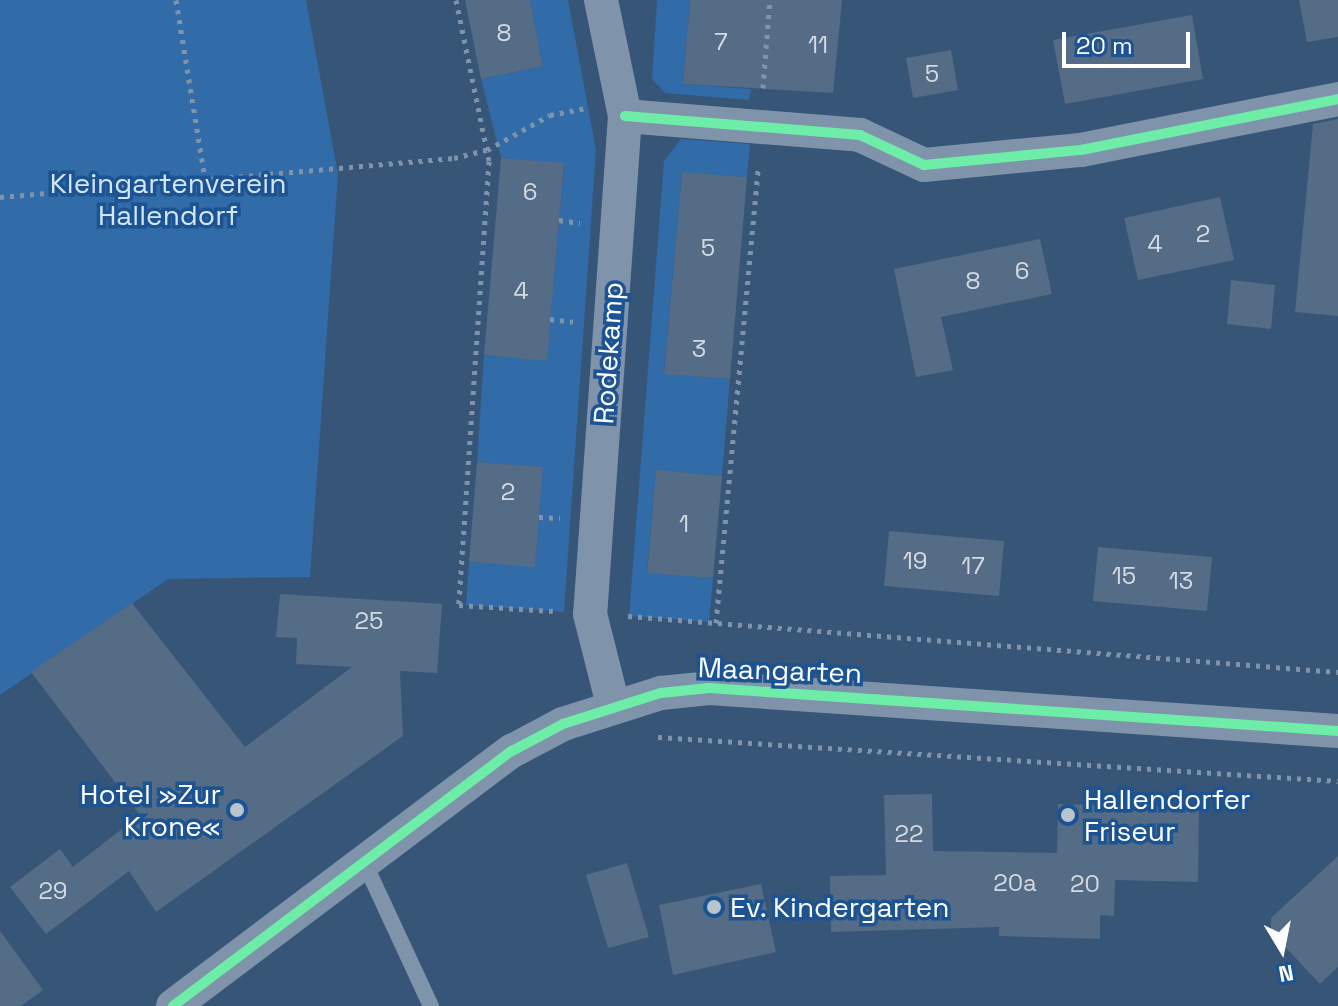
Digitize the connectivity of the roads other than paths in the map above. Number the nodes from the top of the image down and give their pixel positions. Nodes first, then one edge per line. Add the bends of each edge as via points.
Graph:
1 (601, 0) edge
2 (1338, 99) edge
3 (625, 116) junction
4 (613, 705) junction
5 (1338, 731) edge
6 (365, 864) junction
7 (173, 1006) edge
8 (431, 1006) edge

1 - 3 street, Rodekamp
2 - 3 street via 1081,150 924,165 860,135
3 - 4 street, Rodekamp via 591,620
4 - 5 street, Maangarten via 709,688
4 - 6 street, Maangarten via 512,751
6 - 7 street, Maangarten
6 - 8 lane

